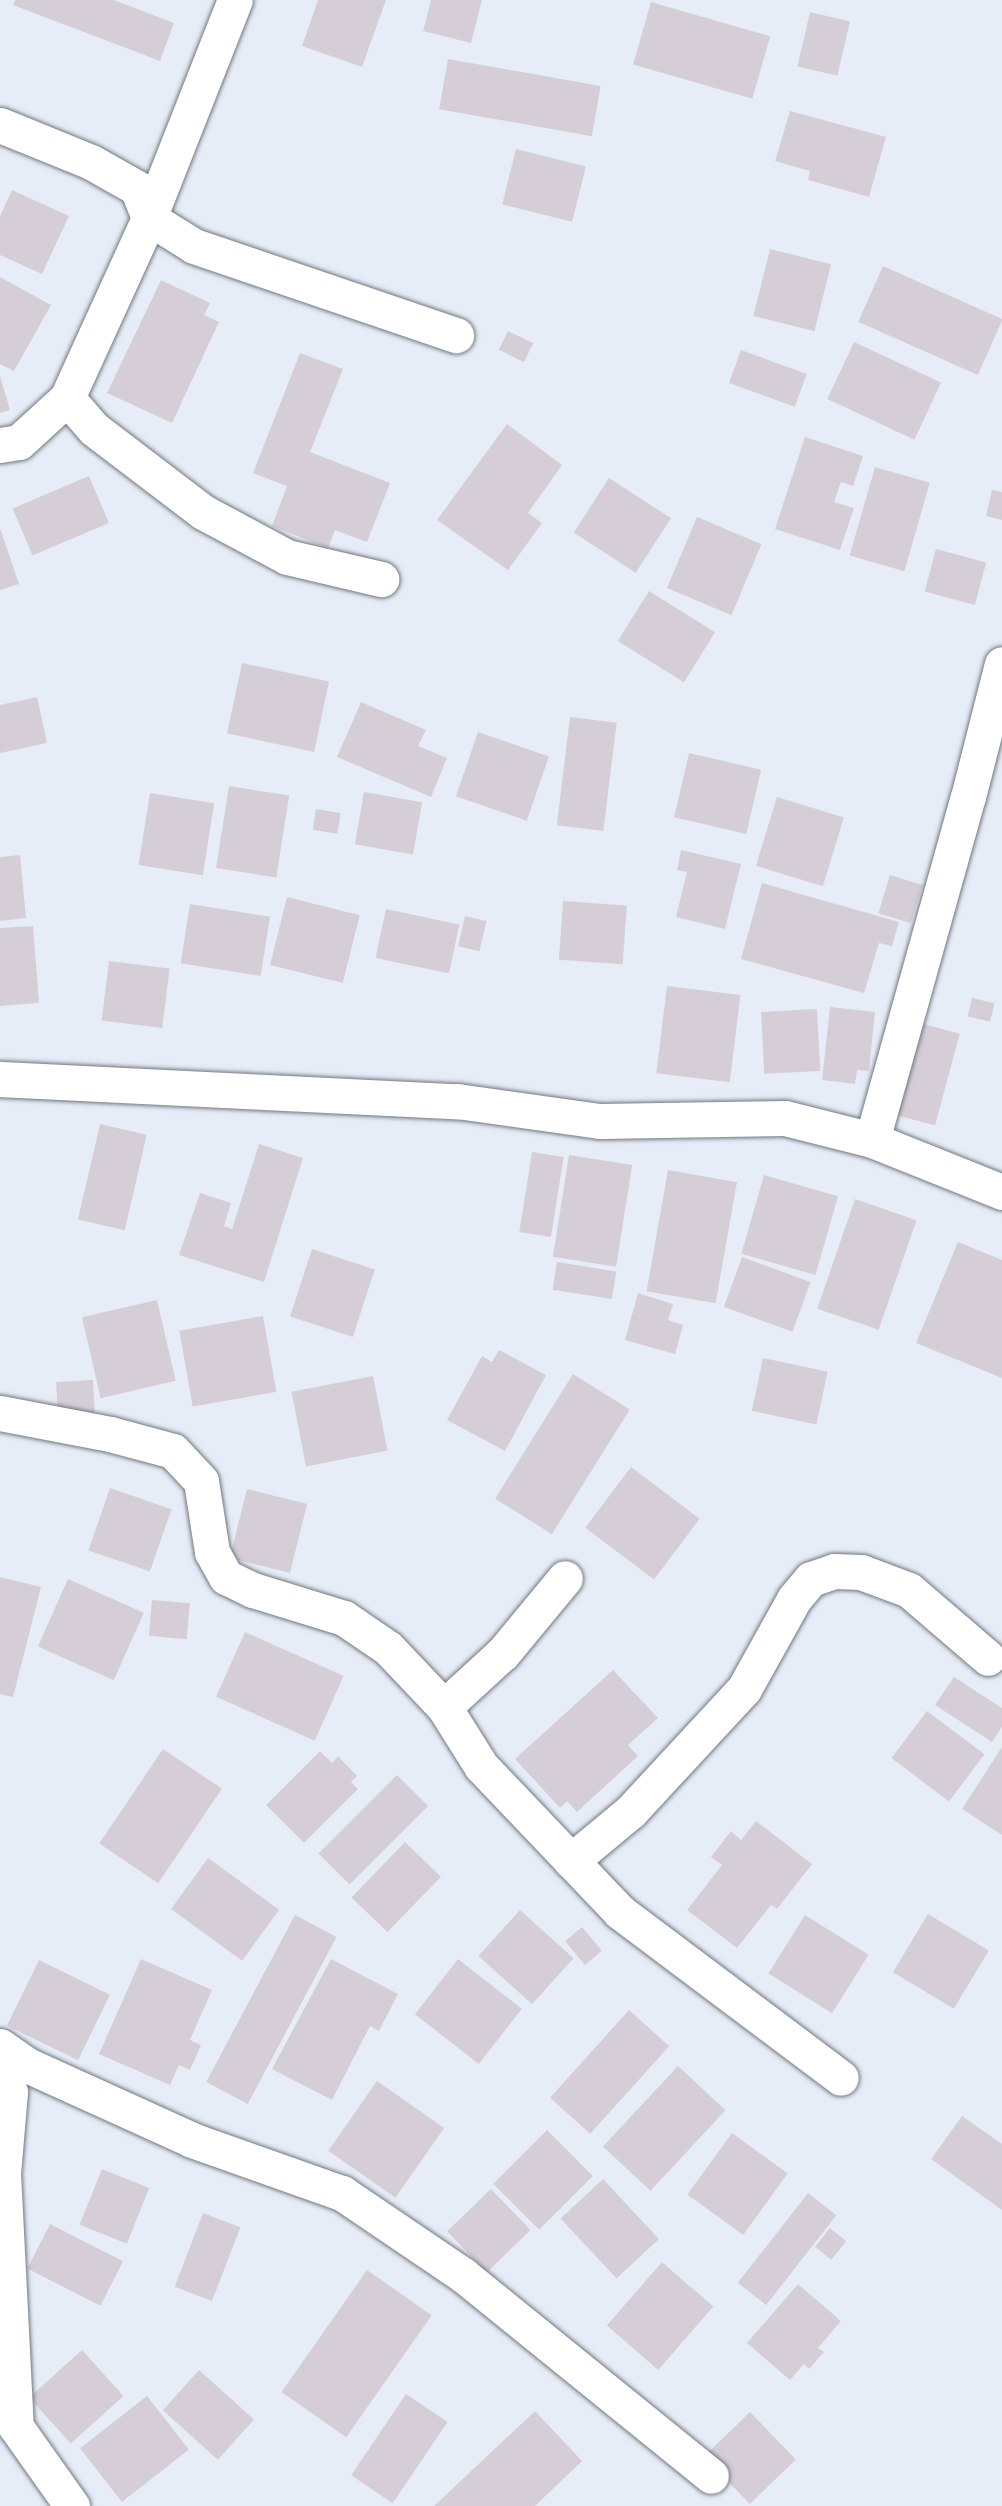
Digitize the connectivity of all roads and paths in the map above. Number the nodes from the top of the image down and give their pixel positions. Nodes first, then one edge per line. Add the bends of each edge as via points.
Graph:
1 (235, 0) edge
2 (0, 125) edge
3 (149, 218) junction
4 (456, 335) dead end
5 (67, 398) junction
6 (0, 445) edge
7 (381, 579) dead end
8 (1002, 664) edge
9 (0, 1079) edge
10 (872, 1140) junction
11 (1002, 1192) edge
12 (0, 1413) edge
13 (565, 1578) dead end
14 (988, 1658) dead end
15 (444, 1707) junction
16 (571, 1861) junction
17 (0, 2046) edge
18 (0, 2067) edge
19 (841, 2078) dead end
20 (712, 2476) dead end
21 (72, 2506) edge

1 - 3 street
2 - 3 street via 91,162 137,188
3 - 4 street via 194,246
3 - 5 street
5 - 6 street via 19,442
5 - 7 street via 94,429 203,512 287,557
8 - 10 street
9 - 10 street via 457,1101 600,1121 785,1118
10 - 11 street
12 - 15 street via 173,1451 201,1481 212,1552 226,1577 344,1618 388,1648
13 - 15 street via 503,1653
14 - 16 street via 909,1590 861,1572 834,1572 811,1579 794,1599 744,1689 631,1811
15 - 16 street via 481,1766
16 - 19 street via 620,1912
17 - 20 street via 27,2065 192,2140 342,2193 463,2275
18 - 21 street via 10,2092 2,2173 16,2427

